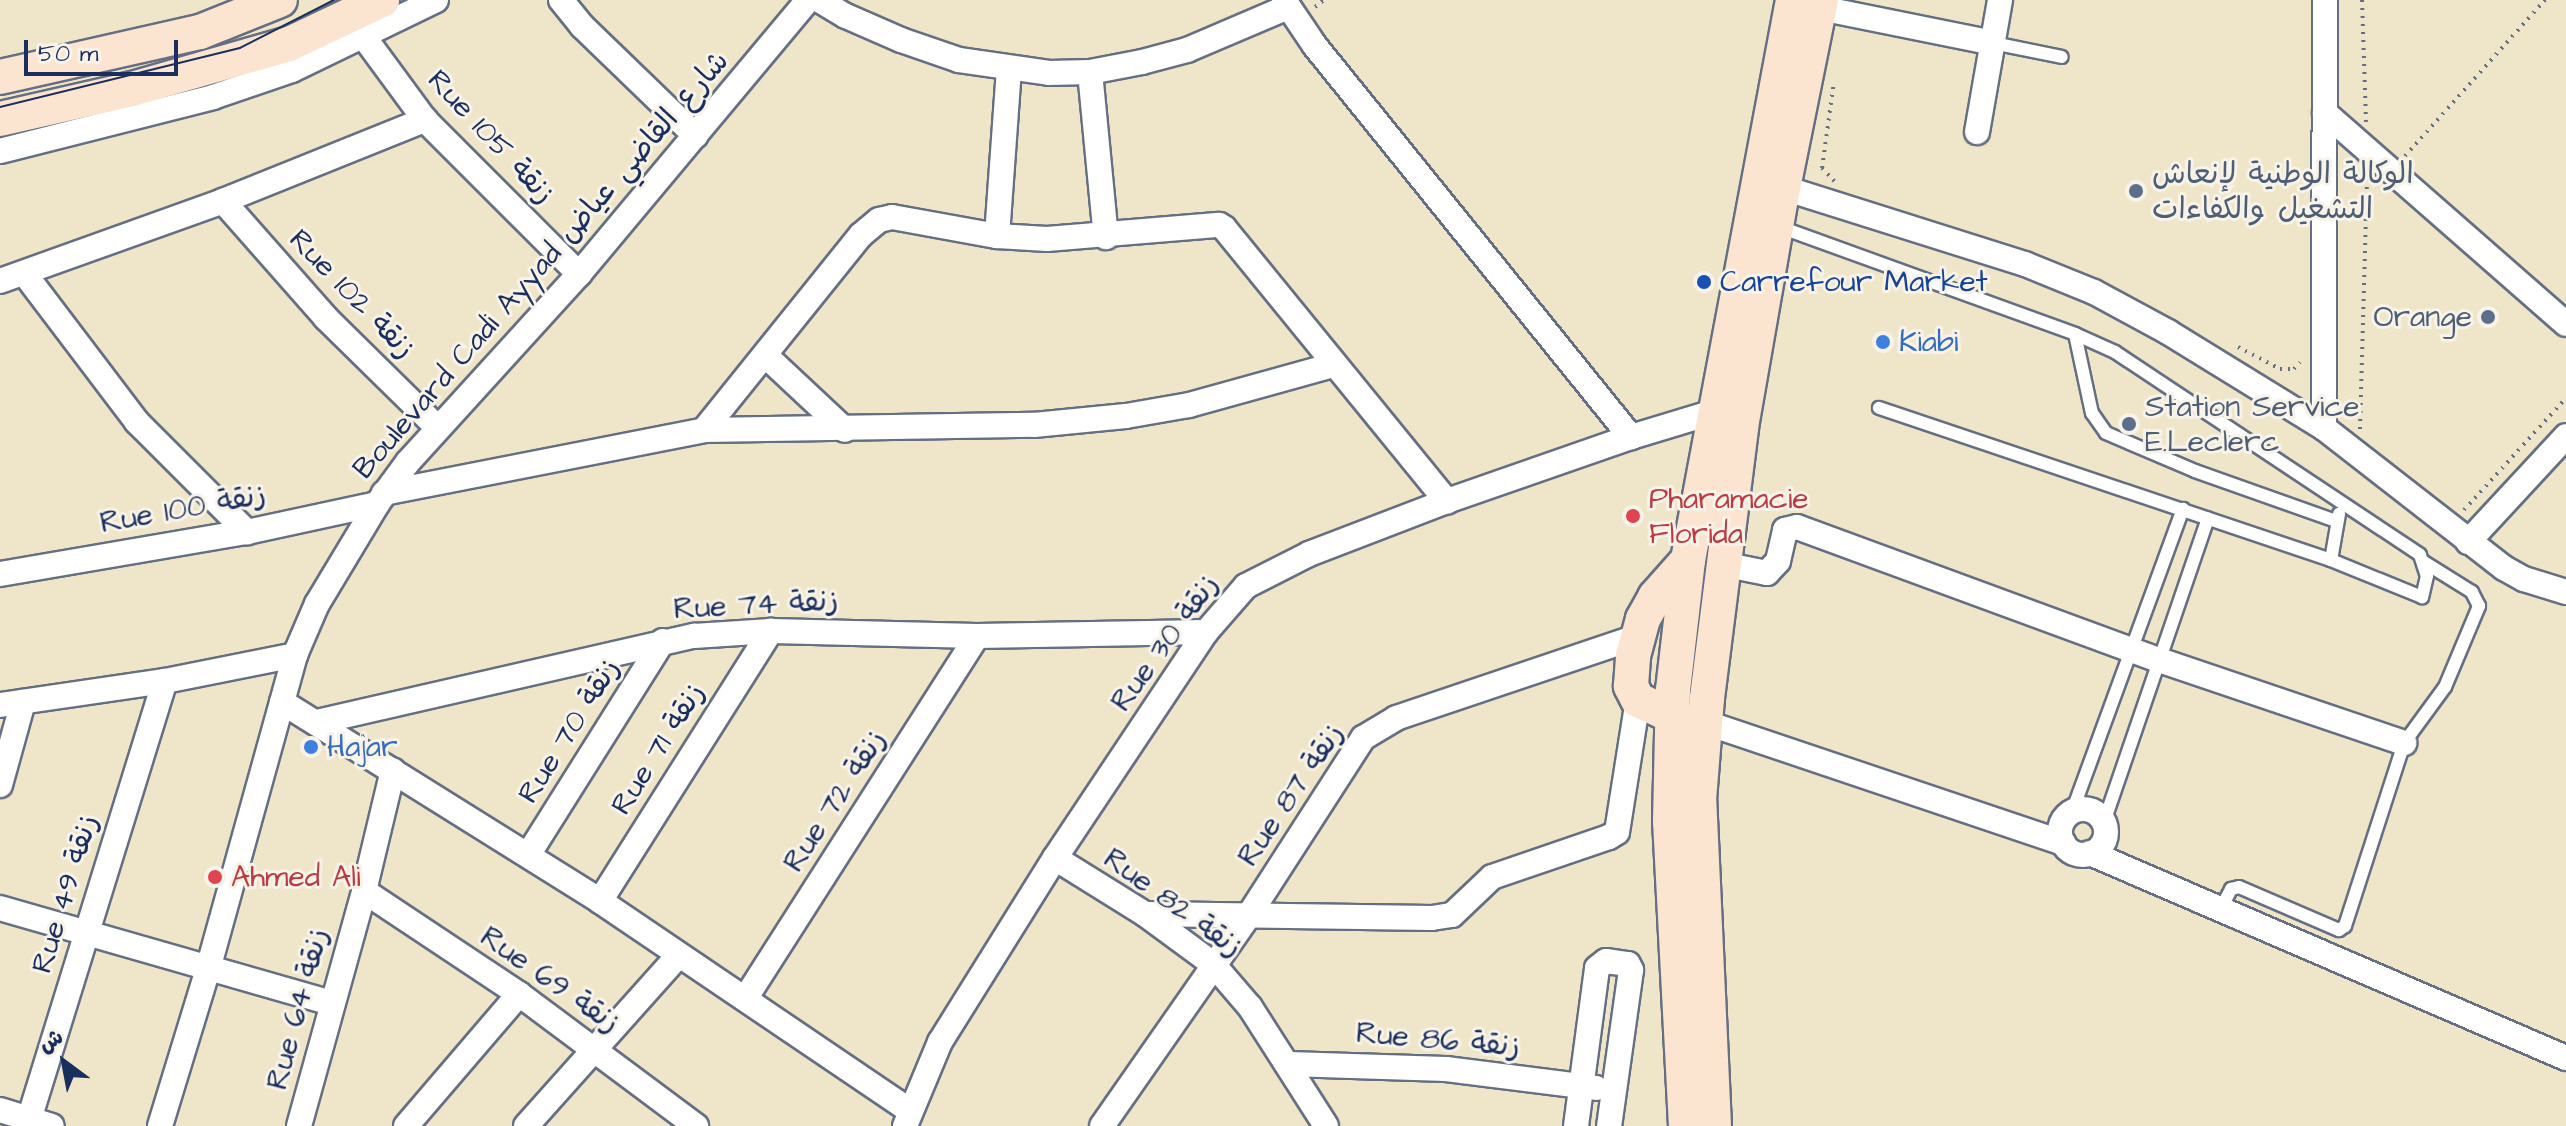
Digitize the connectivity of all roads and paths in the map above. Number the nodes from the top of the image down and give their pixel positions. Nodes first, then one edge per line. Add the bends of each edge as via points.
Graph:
1 (280, 0) edge
2 (382, 0) edge
3 (436, 0) edge
4 (561, 0) edge
5 (808, 0) edge
6 (819, 0) edge
7 (1324, 0) edge
8 (2000, 0) edge
9 (2325, 0) edge
10 (2362, 0) edge
11 (2545, 0) edge
12 (1812, 3) edge
13 (1295, 4) edge
14 (200, 32) junction
15 (364, 37) junction
16 (1993, 43) junction
17 (2062, 57) dead end
18 (0, 60) edge
19 (1009, 69) junction
20 (1090, 72) junction
21 (1835, 75) dead end
22 (0, 77) edge
23 (2325, 113) junction
24 (0, 119) edge
25 (425, 120) junction
26 (1977, 132) dead end
27 (696, 136) junction
28 (2367, 150) junction
29 (0, 151) edge
30 (2391, 171) junction
31 (1819, 182) dead end
32 (1784, 188) junction
33 (223, 201) junction
34 (1777, 226) junction
35 (997, 236) junction
36 (1106, 237) junction
37 (24, 273) junction
38 (579, 274) junction
39 (0, 281) edge
40 (2566, 324) edge
41 (2075, 334) junction
42 (2238, 347) dead end
43 (766, 356) junction
44 (1333, 365) junction
45 (2294, 369) dead end
46 (2566, 398) edge
47 (1879, 408) dead end
48 (1714, 412) junction
49 (438, 428) junction
50 (2324, 428) junction
51 (704, 430) junction
52 (845, 430) junction
53 (2566, 436) edge
54 (1631, 437) junction
55 (2359, 456) junction
56 (380, 498) junction
57 (1447, 501) junction
58 (2343, 504) junction
59 (2183, 509) junction
60 (2208, 518) junction
61 (2336, 521) junction
62 (247, 532) junction
63 (2459, 534) junction
64 (1688, 560) junction
65 (2331, 560) junction
66 (2424, 562) junction
67 (1722, 564) junction
68 (0, 574) edge
69 (2566, 592) edge
70 (771, 631) junction
71 (1206, 632) junction
72 (977, 636) junction
73 (1637, 637) junction
74 (663, 641) junction
75 (2132, 650) junction
76 (295, 655) junction
77 (2159, 660) junction
78 (165, 681) junction
79 (1638, 700) junction
80 (282, 702) junction
81 (12, 704) edge
82 (1690, 717) junction
83 (317, 722) junction
84 (2404, 743) junction
85 (393, 770) junction
86 (0, 785) edge
87 (2072, 812) junction
88 (2104, 822) junction
89 (2064, 843) junction
90 (2090, 853) junction
91 (528, 855) junction
92 (1055, 858) junction
93 (364, 891) junction
94 (600, 901) junction
95 (0, 908) edge
96 (2220, 910) junction
97 (1145, 914) junction
98 (1249, 915) junction
99 (87, 933) junction
100 (679, 955) junction
101 (1213, 964) junction
102 (208, 969) junction
103 (519, 994) junction
104 (745, 999) junction
105 (331, 1003) junction
106 (594, 1050) junction
107 (2566, 1058) edge
108 (1289, 1064) junction
109 (1581, 1085) junction
110 (1614, 1091) junction
111 (0, 1110) edge
112 (908, 1119) edge
113 (36, 1124) edge
114 (160, 1126) edge
115 (299, 1126) edge
116 (406, 1126) edge
117 (526, 1126) edge
118 (696, 1126) edge
119 (1102, 1126) edge
120 (1326, 1126) edge
121 (1576, 1126) edge
122 (1609, 1126) edge
123 (1686, 1126) edge
124 (1714, 1126) edge

1 - 14 main road
2 - 24 main road via 261,53
3 - 15 street
4 - 27 street
5 - 27 street, Boulevard Cadi Ayyad شارع القاضي عياض
6 - 19 street via 901,40 959,60
7 - 13 path
8 - 16 street
9 - 23 street
10 - 28 path
11 - 30 path
12 - 16 street
12 - 32 main road
12 - 48 main road
13 - 20 street via 1187,50
13 - 54 street via 1315,46
14 - 18 street
14 - 22 main road
15 - 25 street, Rue 105 زنقة
15 - 29 street via 292,70 213,97
16 - 17 lane
16 - 26 street
19 - 20 street
19 - 35 street
20 - 36 street
21 - 31 path
23 - 28 street
23 - 50 street
25 - 33 street
25 - 38 street, Rue 105 زنقة
27 - 38 street, Boulevard Cadi Ayyad شارع القاضي عياض
28 - 30 street
28 - 55 path
30 - 40 street
32 - 34 main road
32 - 50 street via 2025,264 2094,292
33 - 37 street
33 - 49 street, Rue 102 زنقة via 326,318
34 - 41 lane
34 - 67 main road
35 - 36 street
35 - 43 street via 892,217 879,220 861,235
36 - 44 street via 1224,228
37 - 39 street
37 - 62 street via 137,422
38 - 49 street, Boulevard Cadi Ayyad شارع القاضي عياض
41 - 58 lane via 2115,352
41 - 61 lane via 2092,413 2106,433
42 - 45 path via 2280,369
43 - 51 street
43 - 52 street
44 - 52 street, Rue 100 زنقة via 1189,405 1126,416 1034,425
44 - 57 street
46 - 63 path
47 - 59 lane
48 - 54 street, Rue 30 زنقة
48 - 64 main road
49 - 56 street, Boulevard Cadi Ayyad شارع القاضي عياض
50 - 55 street
51 - 52 street, Rue 100 زنقة
51 - 56 street, Rue 100 زنقة
53 - 63 street
54 - 57 street, Rue 30 زنقة
55 - 63 street
56 - 62 street, Rue 100 زنقة
56 - 76 street, Boulevard Cadi Ayyad شارع القاضي عياض via 317,604
57 - 71 street, Rue 30 زنقة via 1271,570 1246,586
58 - 61 lane
58 - 66 lane
59 - 60 lane
59 - 75 lane
60 - 65 lane
60 - 77 lane
61 - 65 lane
62 - 68 street, Rue 100 زنقة
63 - 69 street via 2524,579
64 - 73 main road via 1655,597
64 - 82 main road via 1673,690
65 - 66 lane via 2422,597
66 - 84 lane via 2472,592 2479,606 2445,687
67 - 75 street via 1767,573 1778,561 1785,530 1797,527
67 - 82 main road
70 - 72 street, Rue 74 زنقة
70 - 74 street, Rue 74 زنقة
70 - 94 street, Rue 71 زنقة
71 - 72 street, Rue 74 زنقة
71 - 92 street, Rue 30 زنقة
72 - 104 street, Rue 72 زنقة
73 - 79 main road via 1631,686
73 - 98 street, Rue 87 زنقة via 1378,727 1351,754
74 - 83 street, Rue 74 زنقة
74 - 91 street, Rue 70 زنقة
75 - 77 street
75 - 87 lane
76 - 78 street
76 - 80 street, Boulevard Cadi Ayyad شارع القاضي عياض
77 - 84 street
77 - 88 lane
78 - 81 street
78 - 99 street, Rue 49 زنقة
79 - 82 main road
79 - 98 street via 1617,832 1492,877 1452,915
80 - 83 street
80 - 102 street, Boulevard Cadi Ayyad شارع القاضي عياض
81 - 86 street
82 - 89 street
82 - 123 main road via 1670,821
82 - 124 main road via 1699,800
83 - 85 street
84 - 96 lane via 2342,930 2239,887 2231,889
85 - 91 street
85 - 93 street, Rue 64 زنقة
87 - 88 street via 2090,810
87 - 89 street via 2061,826
88 - 90 street via 2104,841
89 - 90 street via 2076,853
90 - 96 street
91 - 94 street
92 - 97 street, Rue 82 زنقة
92 - 112 street, Rue 30 زنقة via 940,1042
93 - 103 street, Rue 69 زنقة
93 - 105 street, Rue 64 زنقة
94 - 100 street
95 - 99 street
96 - 107 street
97 - 98 street
97 - 101 street, Rue 82 زنقة
98 - 101 street, Rue 87 زنقة
99 - 102 street
99 - 113 street, Rue 49 زنقة
100 - 104 street
100 - 106 street
101 - 108 street, Rue 82 زنقة
101 - 119 street, Rue 87 زنقة
102 - 105 street
102 - 114 street, Boulevard Cadi Ayyad شارع القاضي عياض
103 - 106 street, Rue 69 زنقة
103 - 116 street
104 - 112 street
105 - 115 street, Rue 64 زنقة
106 - 117 street
106 - 118 street, Rue 69 زنقة
108 - 109 street, Rue 86 زنقة via 1415,1067
108 - 120 street, Rue 82 زنقة
109 - 110 street, Rue 86 زنقة
109 - 110 street via 1597,968 1606,961 1631,968
109 - 121 street
110 - 122 street
111 - 113 street

